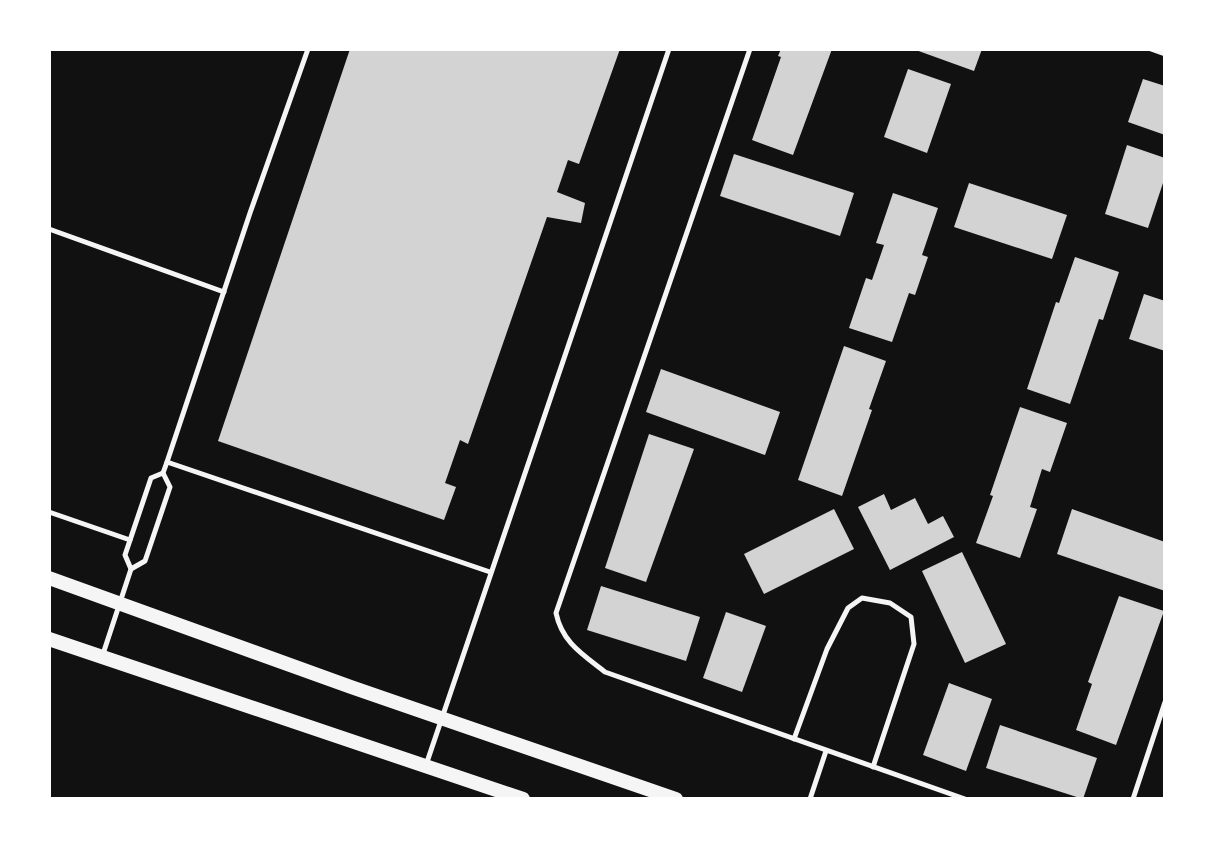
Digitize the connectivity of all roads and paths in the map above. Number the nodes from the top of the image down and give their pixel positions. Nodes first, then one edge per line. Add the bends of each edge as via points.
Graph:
1 (308, 49) edge
2 (669, 49) edge
3 (750, 49) edge
4 (1151, 49) edge
5 (1165, 54) edge
6 (49, 229) edge
7 (224, 292) junction
8 (167, 462) junction
9 (163, 473) junction
10 (49, 512) edge
11 (130, 540) junction
12 (131, 569) junction
13 (490, 572) junction
14 (49, 578) edge
15 (122, 602) junction
16 (49, 639) edge
17 (102, 657) junction
18 (1165, 702) edge
19 (443, 718) junction
20 (794, 739) junction
21 (826, 751) junction
22 (426, 766) junction
23 (873, 767) junction
24 (523, 799) edge
25 (676, 799) edge
26 (810, 799) edge
27 (965, 799) edge
28 (1133, 799) edge

1 - 7 lane
2 - 13 lane
3 - 20 lane via 556,613 559,628 573,647 605,672
4 - 5 lane
6 - 7 lane
7 - 8 lane
8 - 9 lane
8 - 13 lane
9 - 11 lane via 151,478
9 - 12 lane via 170,487 159,521 145,561
10 - 11 lane
11 - 12 lane via 125,555
12 - 15 lane
13 - 19 lane
14 - 15 main road
15 - 17 lane
15 - 19 main road
16 - 17 main road
17 - 22 main road
18 - 28 lane
19 - 22 lane
19 - 25 main road
20 - 21 lane
20 - 23 lane via 827,649 848,608 862,597 890,603 911,617 914,644
21 - 23 lane
21 - 26 lane
22 - 24 main road
23 - 27 lane

